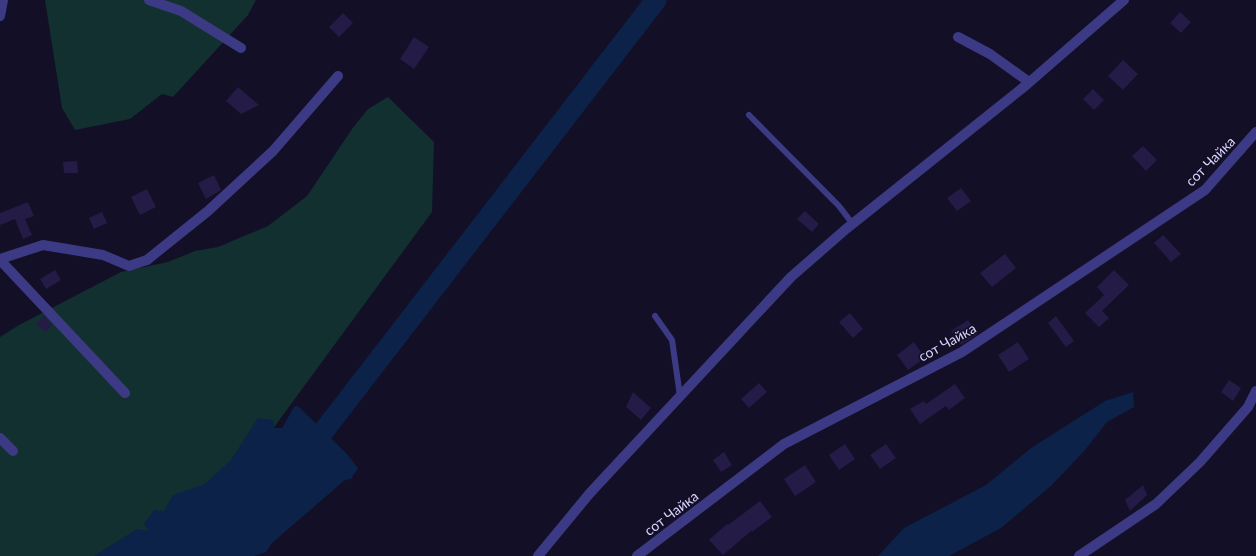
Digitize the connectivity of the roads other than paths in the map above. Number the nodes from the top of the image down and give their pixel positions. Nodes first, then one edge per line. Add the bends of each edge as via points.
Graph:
1 (3, 0) edge
2 (149, 0) edge
3 (1124, 0) edge
4 (1115, 4) edge
5 (0, 16) edge
6 (958, 37) dead end
7 (241, 48) dead end
8 (338, 76) dead end
9 (1029, 82) junction
10 (749, 115) dead end
11 (1256, 132) edge
12 (852, 223) junction
13 (0, 260) edge
14 (655, 316) dead end
15 (1256, 391) edge
16 (126, 393) dead end
17 (680, 396) junction
18 (0, 438) edge
19 (13, 451) dead end
20 (538, 556) edge
21 (637, 556) edge
22 (1079, 556) edge

1 - 5 street
2 - 7 street via 181,11
3 - 4 street
4 - 9 street
6 - 9 street via 990,54
8 - 13 street via 273,151 208,211 147,260 129,266 103,255 43,245
9 - 12 street
10 - 12 lane via 839,206
11 - 21 street, сот Чайка via 1205,190 962,352 784,444
12 - 17 street via 791,277
13 - 16 street
14 - 17 lane via 672,340
15 - 22 street via 1248,407 1200,462 1156,504
17 - 20 street via 590,493
18 - 19 street

